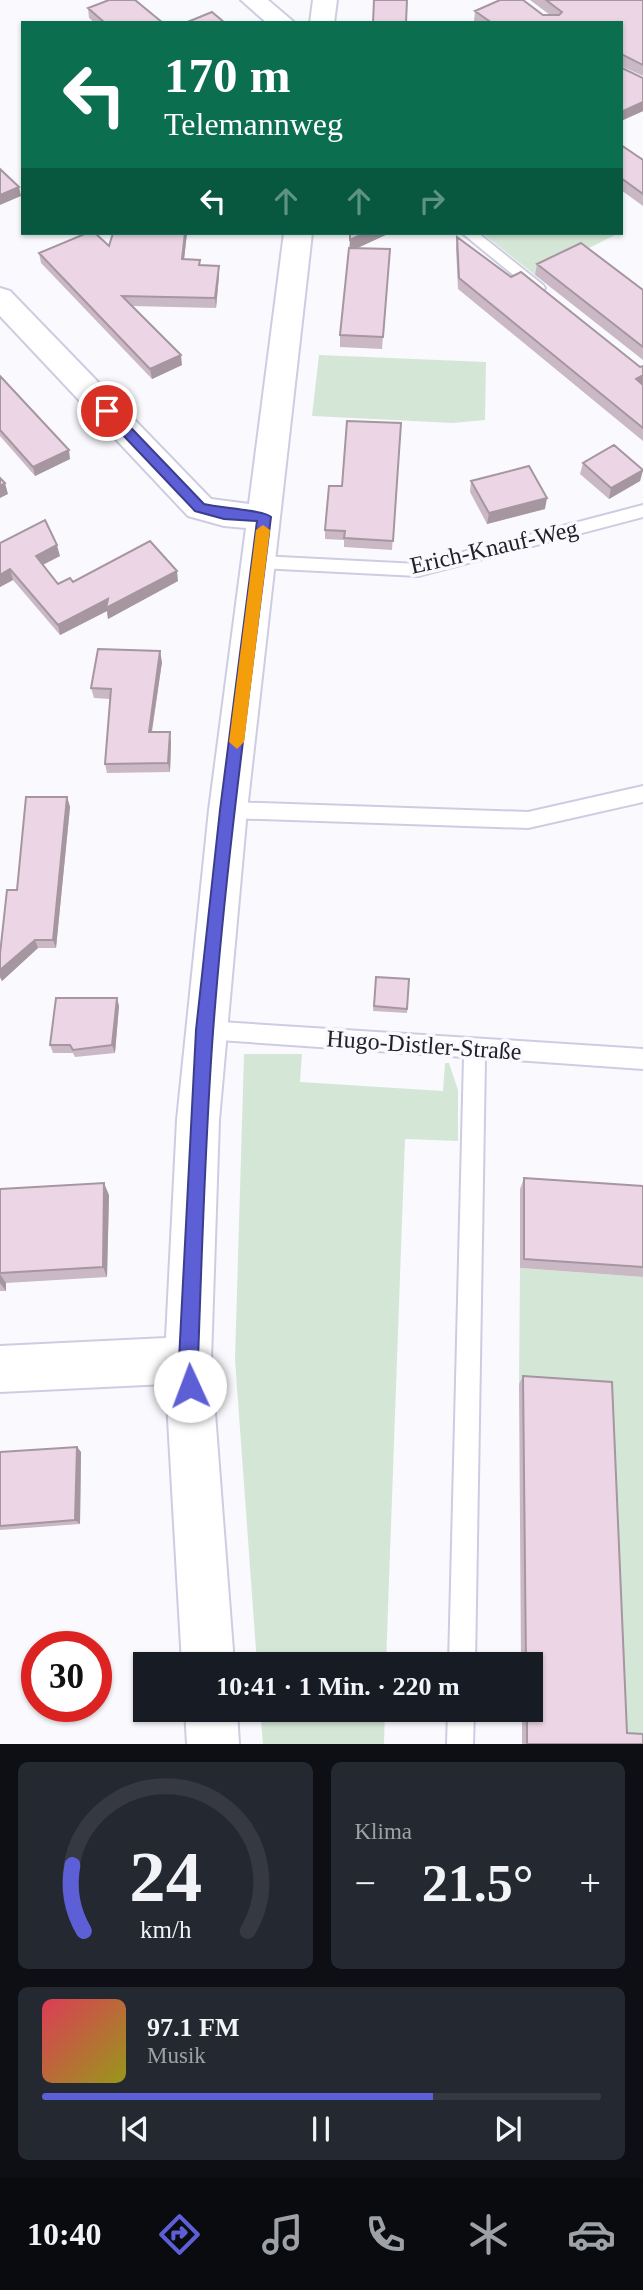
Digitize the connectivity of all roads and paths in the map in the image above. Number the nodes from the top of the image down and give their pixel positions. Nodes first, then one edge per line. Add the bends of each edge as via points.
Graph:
1 (253, 0) edge
2 (324, 0) edge
3 (280, 21) edge
4 (322, 21) edge
5 (298, 235) edge
6 (471, 235) edge
7 (0, 298) edge
8 (551, 298) edge
9 (643, 511) edge
10 (264, 517) junction
11 (260, 562) junction
12 (643, 794) edge
13 (228, 810) junction
14 (205, 1030) junction
15 (475, 1048) junction
16 (643, 1059) edge
17 (188, 1360) junction
18 (0, 1369) edge
19 (207, 1652) edge
20 (462, 1652) edge
21 (212, 1722) edge
22 (461, 1722) edge
23 (213, 1744) edge
24 (460, 1744) edge

1 - 3 street
2 - 4 street
5 - 10 street
6 - 8 lane
7 - 10 street via 200,508
9 - 11 lane, Erich-Knauf-Weg via 418,570
10 - 11 street
11 - 13 street
12 - 13 lane via 528,820
13 - 14 street
14 - 15 lane, Hugo-Distler-Straße
14 - 17 street
15 - 16 lane, Hugo-Distler-Straße
15 - 20 lane
17 - 18 street
17 - 19 street
21 - 23 street
22 - 24 lane

